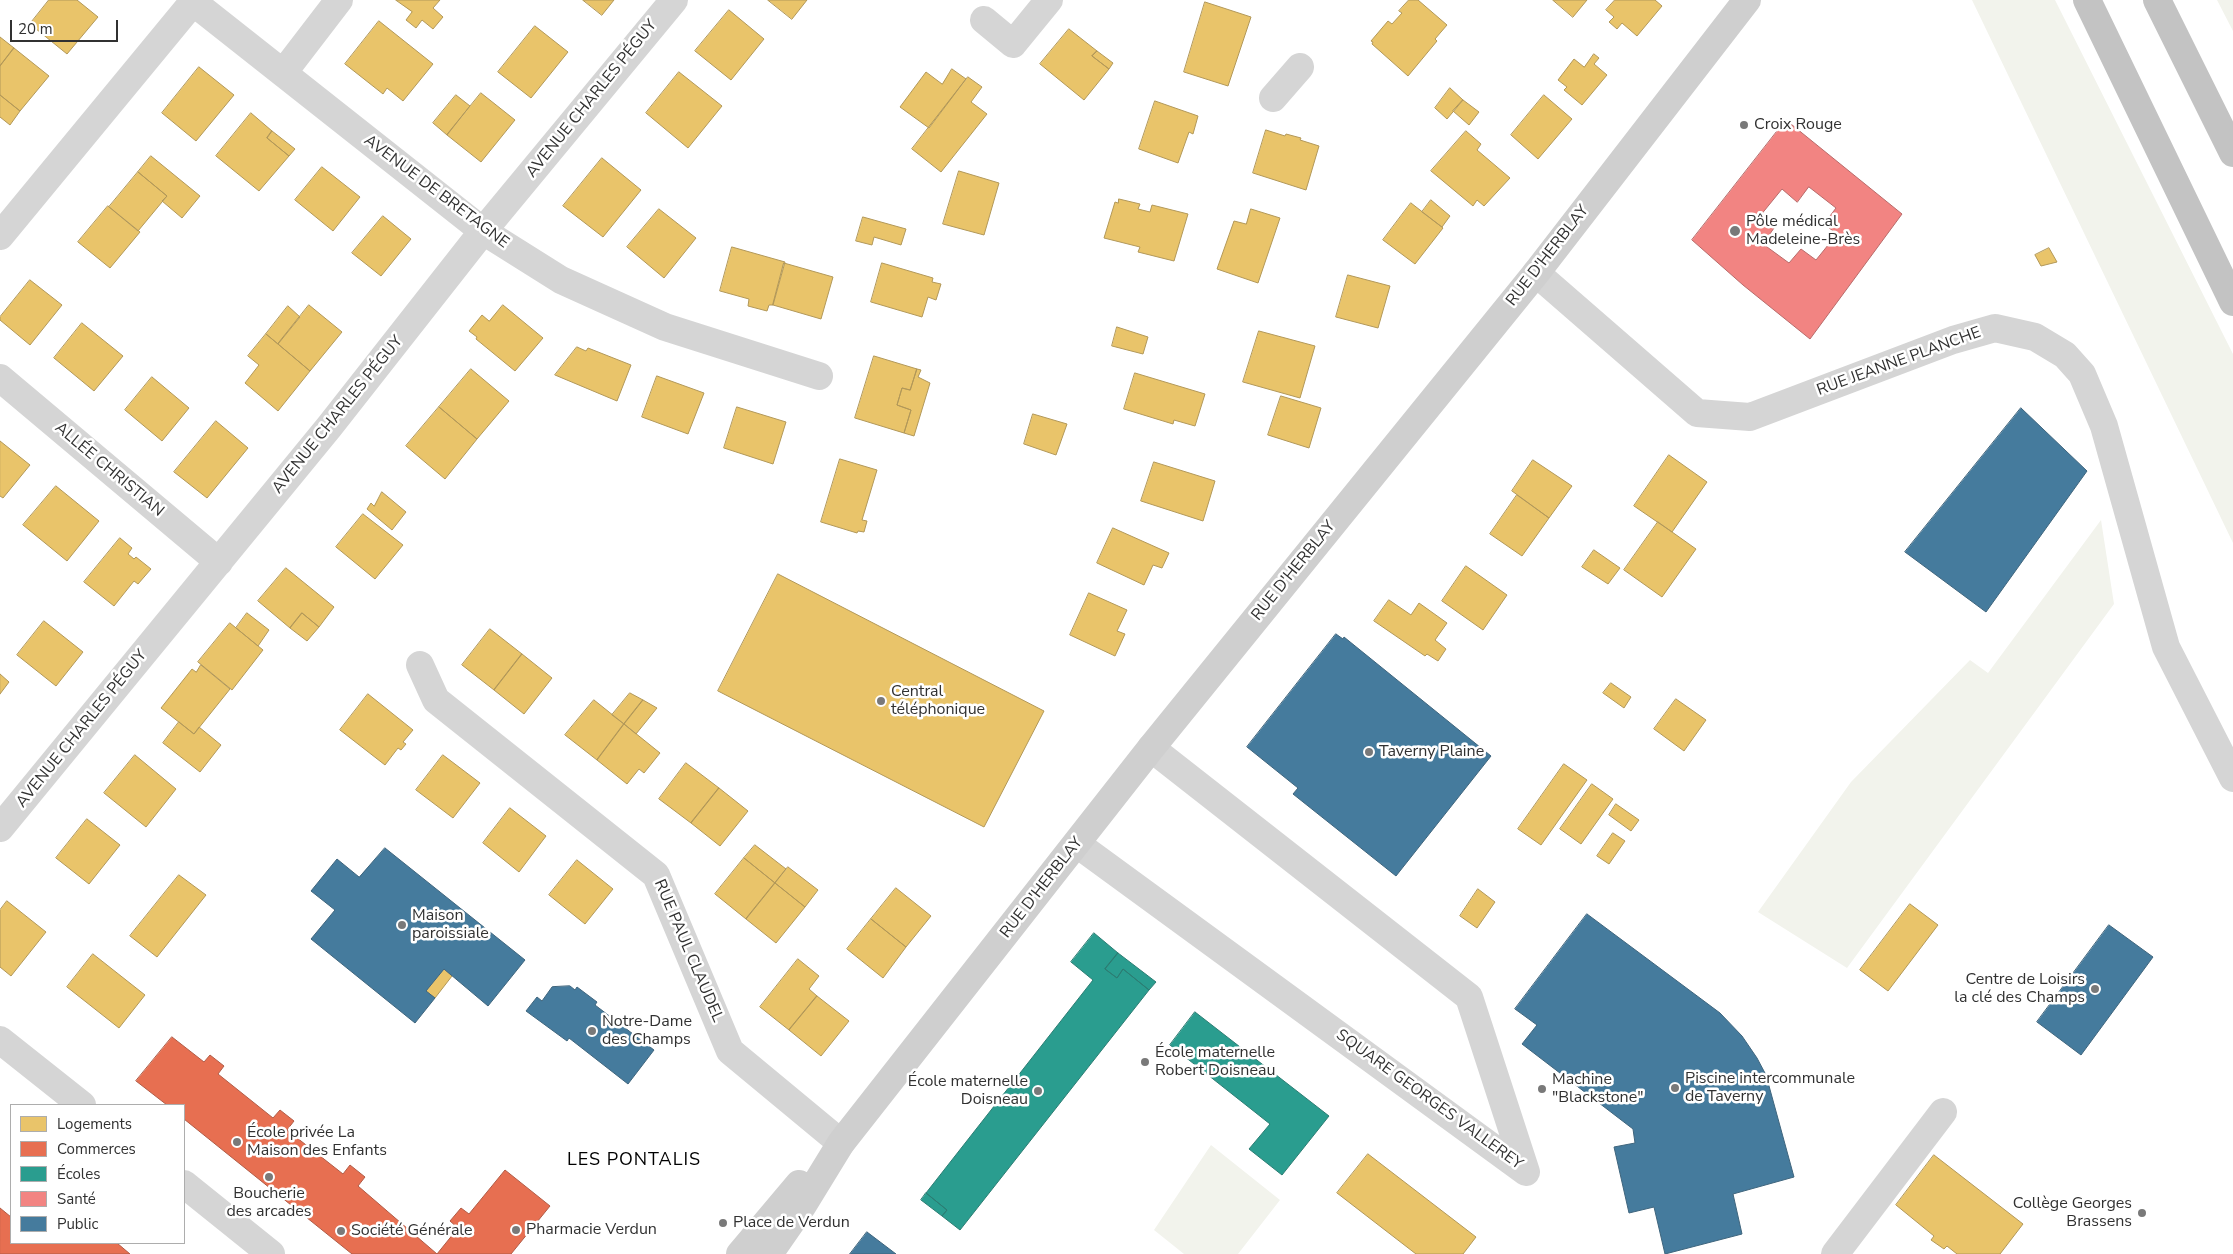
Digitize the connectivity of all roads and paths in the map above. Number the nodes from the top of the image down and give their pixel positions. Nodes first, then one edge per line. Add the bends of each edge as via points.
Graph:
1 (339, 0) edge
2 (674, 0) edge
3 (1049, 0) edge
4 (1747, 0) edge
5 (2087, 0) edge
6 (2157, 0) edge
7 (984, 20) dead end
8 (1300, 67) dead end
9 (283, 73) junction
10 (1273, 98) dead end
11 (2233, 153) edge
12 (483, 231) junction
13 (0, 236) edge
14 (1536, 273) junction
15 (2233, 302) edge
16 (819, 376) dead end
17 (0, 378) edge
18 (219, 562) junction
19 (420, 665) dead end
20 (1151, 748) junction
21 (2233, 778) edge
22 (0, 828) edge
23 (1077, 844) junction
24 (0, 1040) edge
25 (81, 1104) edge
26 (1944, 1112) dead end
27 (841, 1143) junction
28 (185, 1185) edge
29 (271, 1254) edge
30 (740, 1254) edge
31 (769, 1254) edge
32 (1835, 1254) edge

1 - 9 street
2 - 12 street, AVENUE CHARLES PÉGUY
3 - 7 street via 1013,44
4 - 14 main road, RUE D'HERBLAY
5 - 15 highway
6 - 11 highway
8 - 10 street
9 - 12 street, AVENUE DE BRETAGNE
9 - 13 street, AVENUE DE BRETAGNE via 193,2
12 - 16 street, AVENUE DE BRETAGNE via 561,280 665,327
12 - 18 street, AVENUE CHARLES PÉGUY
14 - 20 main road, RUE D'HERBLAY
14 - 21 street, RUE JEANNE PLANCHE via 1697,412 1750,417 1953,340 1995,328 2035,337 2065,355 2082,374 2104,426 2166,647
17 - 18 street, ALLÉE CHRISTIAN
18 - 22 street, AVENUE CHARLES PÉGUY
19 - 27 street, RUE PAUL CLAUDEL via 436,700 656,875 730,1051
20 - 23 main road, RUE D'HERBLAY
20 - 23 street, SQUARE GEORGES VALLEREY via 1469,997 1526,1172
23 - 27 main road, RUE D'HERBLAY
24 - 25 street
26 - 32 street
27 - 30 main road, RUE D'HERBLAY via 790,1193
27 - 31 main road, RUE D'HERBLAY
28 - 29 street

